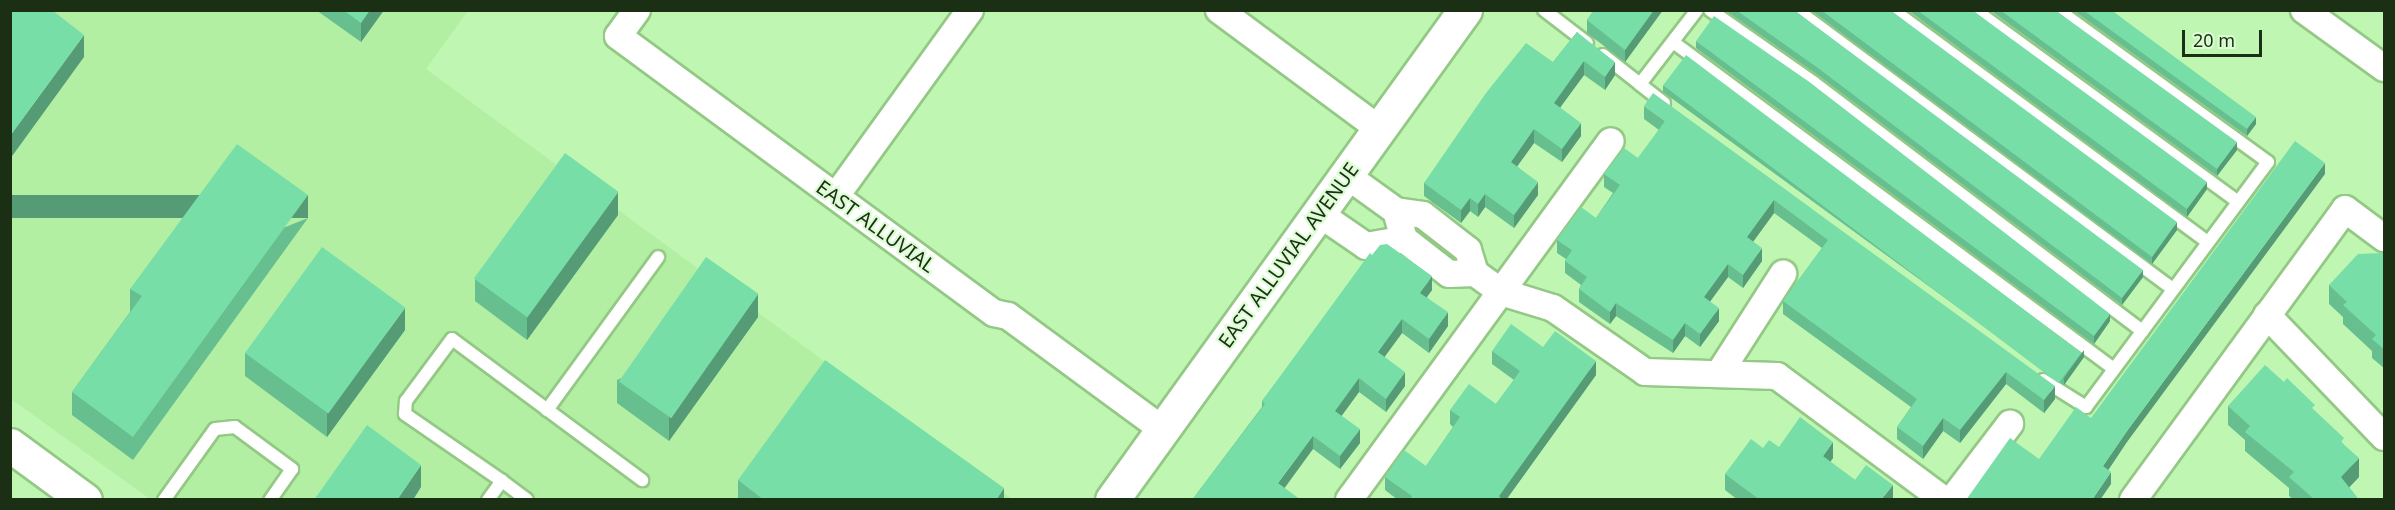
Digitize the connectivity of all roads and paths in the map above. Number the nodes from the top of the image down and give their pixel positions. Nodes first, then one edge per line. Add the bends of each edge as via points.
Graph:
1 (637, 10) edge
2 (970, 10) edge
3 (1219, 10) edge
4 (1465, 10) edge
5 (1544, 10) edge
6 (1697, 10) edge
7 (1710, 10) edge
8 (1797, 10) edge
9 (1893, 10) edge
10 (1975, 10) edge
11 (2058, 10) edge
12 (2304, 10) edge
13 (1673, 42) junction
14 (2385, 68) edge
15 (1640, 84) junction
16 (1673, 111) edge
17 (1379, 129) junction
18 (1611, 141) dead end
19 (1346, 175) junction
20 (836, 196) junction
21 (2237, 201) junction
22 (1396, 211) junction
23 (1318, 213) junction
24 (2385, 238) edge
25 (1404, 239) junction
26 (2206, 241) junction
27 (658, 257) dead end
28 (1475, 273) junction
29 (1783, 274) dead end
30 (2172, 289) junction
31 (1501, 292) junction
32 (2267, 315) junction
33 (2142, 331) junction
34 (2114, 369) junction
35 (1720, 372) junction
36 (2033, 373) edge
37 (547, 410) junction
38 (2010, 424) dead end
39 (1162, 429) junction
40 (2385, 437) edge
41 (10, 445) edge
42 (642, 480) dead end
43 (501, 481) junction
44 (85, 500) edge
45 (164, 500) edge
46 (270, 500) edge
47 (488, 500) edge
48 (527, 500) edge
49 (1112, 500) edge
50 (1349, 500) edge
51 (1944, 500) edge
52 (1952, 500) edge
53 (2133, 500) edge

1 - 20 street, EAST ALLUVIAL via 618,36
2 - 20 street
3 - 17 street
4 - 17 main road, EAST ALLUVIAL AVENUE
5 - 15 lane
6 - 13 lane
7 - 33 lane via 1813,82
8 - 30 lane
9 - 26 lane
10 - 21 lane
11 - 21 lane via 2268,162
12 - 14 street
13 - 15 lane
13 - 34 lane
15 - 16 lane
17 - 19 main road, EAST ALLUVIAL AVENUE
18 - 31 street
19 - 22 street
19 - 23 main road, EAST ALLUVIAL AVENUE
20 - 39 street, EAST ALLUVIAL via 994,313 1008,316
21 - 26 lane
22 - 25 street
22 - 28 street via 1423,215 1439,227 1468,250
23 - 25 street via 1366,246
23 - 39 main road, EAST ALLUVIAL AVENUE
24 - 32 street via 2345,209
25 - 28 street via 1449,273
26 - 30 lane
27 - 37 lane
28 - 31 street
29 - 35 street
30 - 33 lane
31 - 35 street via 1553,308 1645,372
31 - 50 street
32 - 40 street
32 - 53 street
33 - 34 lane
34 - 36 lane via 2086,407
35 - 51 street via 1777,376
37 - 42 lane
37 - 43 lane via 452,339 406,401 405,414
38 - 52 street
39 - 49 main road, EAST ALLUVIAL AVENUE
41 - 44 main road
43 - 47 lane
43 - 48 lane
45 - 46 lane via 215,429 235,427 292,469

